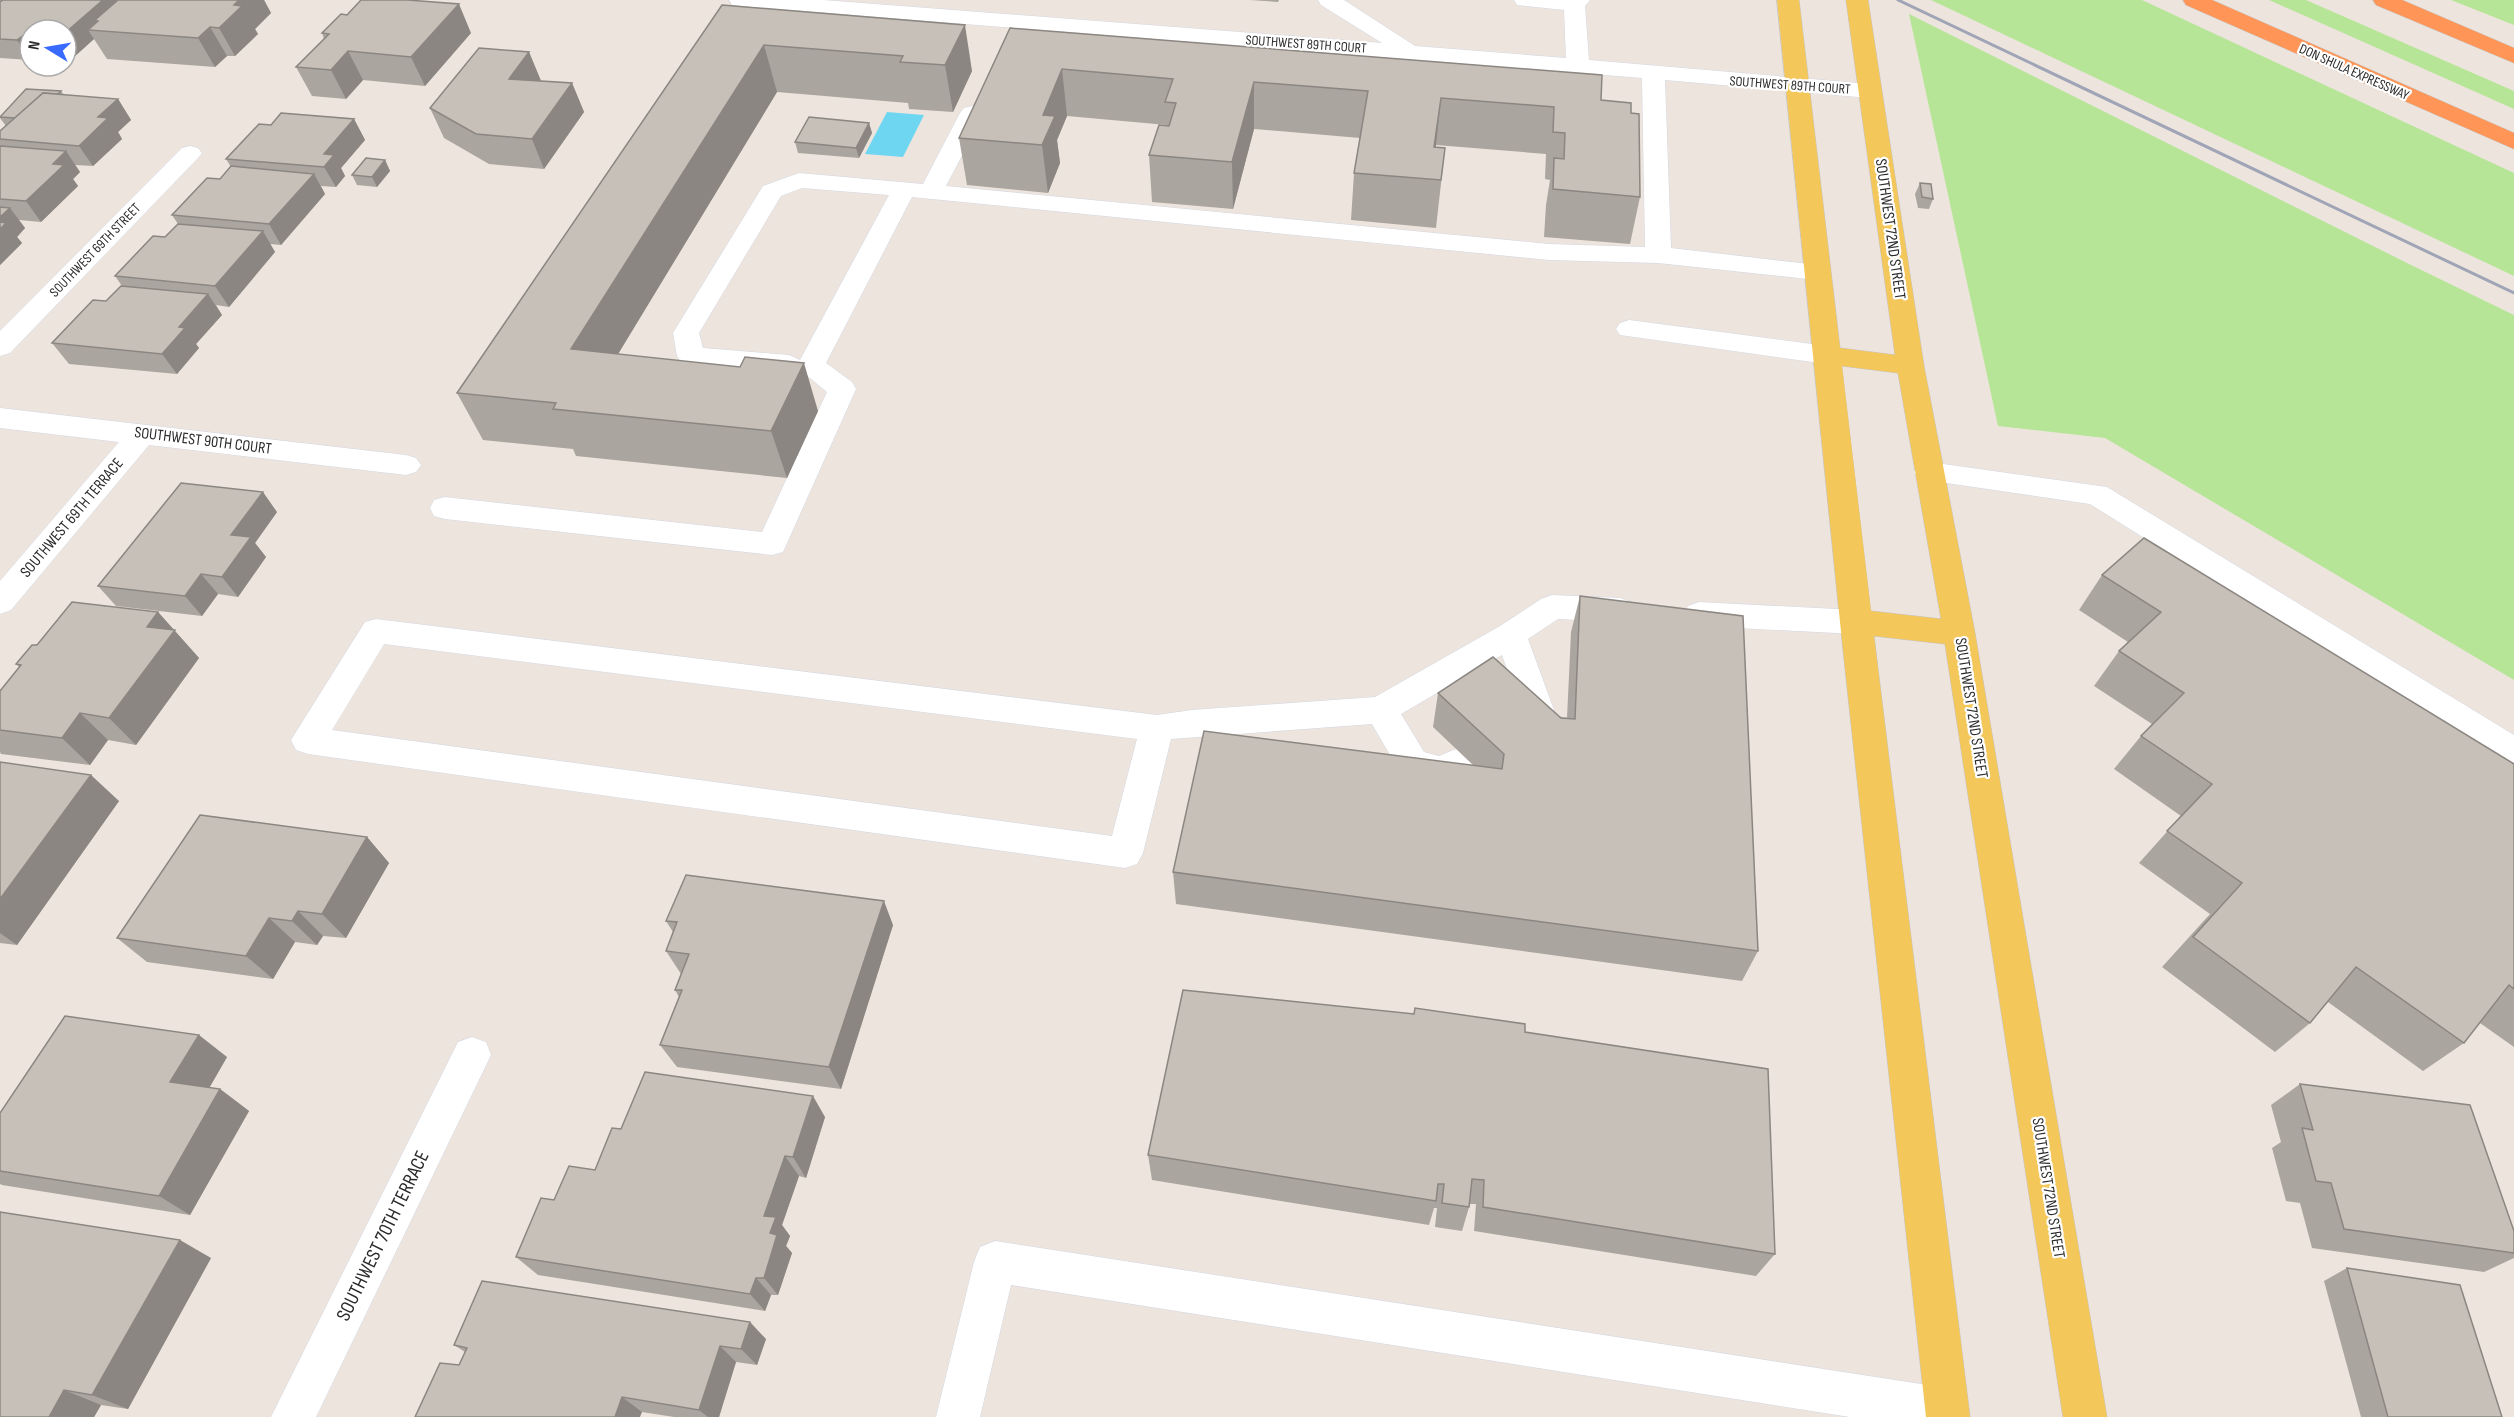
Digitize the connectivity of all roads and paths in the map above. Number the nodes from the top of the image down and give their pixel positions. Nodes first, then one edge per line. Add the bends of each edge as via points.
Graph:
1 (740, 0) edge
2 (1329, 0) edge
3 (1525, 0) edge
4 (1788, 0) edge
5 (1857, 0) edge
6 (2194, 0) edge
7 (2384, 0) edge
8 (794, 2) edge
9 (1577, 3) edge
10 (913, 7) edge
11 (1410, 52) junction
12 (2514, 56) edge
13 (1578, 66) junction
14 (1653, 72) junction
15 (1798, 86) junction
16 (1870, 91) junction
17 (972, 113) edge
18 (2514, 142) edge
19 (190, 153) dead end
20 (917, 191) junction
21 (1658, 255) junction
22 (1817, 272) junction
23 (1629, 329) dead end
24 (0, 347) edge
25 (1827, 355) junction
26 (811, 366) junction
27 (1910, 366) junction
28 (0, 418) edge
29 (143, 433) junction
30 (406, 465) dead end
31 (1929, 472) junction
32 (445, 508) dead end
33 (0, 602) edge
34 (1856, 622) junction
35 (1959, 633) junction
36 (1511, 635) junction
37 (1381, 710) junction
38 (1157, 728) junction
39 (1529, 730) edge
40 (2514, 752) edge
41 (1466, 759) edge
42 (472, 1055) dead end
43 (1948, 1414) edge
44 (293, 1417) edge
45 (958, 1417) edge
46 (2085, 1417) edge

1 - 8 street, SOUTHWEST 89TH COURT
2 - 11 street
3 - 9 street
4 - 15 main road
5 - 16 main road, SOUTHWEST 72ND STREET
6 - 18 highway, DON SHULA EXPRESSWAY
7 - 12 highway
8 - 10 street, SOUTHWEST 89TH COURT
9 - 13 street
10 - 11 street, SOUTHWEST 89TH COURT via 1015,30
11 - 13 street, SOUTHWEST 89TH COURT
13 - 14 street, SOUTHWEST 89TH COURT
14 - 15 street, SOUTHWEST 89TH COURT
14 - 21 street
15 - 16 street, SOUTHWEST 89TH COURT
15 - 22 main road
16 - 27 main road, SOUTHWEST 72ND STREET
17 - 20 street
19 - 24 street, SOUTHWEST 69TH STREET
20 - 21 street via 1550,252
20 - 26 street
20 - 26 street via 799,180 772,191 686,333 692,356
21 - 22 street
22 - 25 main road
23 - 25 street
25 - 27 main road
25 - 34 main road
26 - 32 street via 842,389 772,544
27 - 31 main road, SOUTHWEST 72ND STREET
28 - 29 street, SOUTHWEST 90TH COURT
29 - 30 street, SOUTHWEST 90TH COURT
29 - 33 street, SOUTHWEST 69TH TERRACE
31 - 35 main road, SOUTHWEST 72ND STREET
31 - 40 street via 2097,494
34 - 35 main road
34 - 36 street via 1552,607
34 - 43 main road
35 - 46 main road, SOUTHWEST 72ND STREET
36 - 37 street
36 - 39 street via 1542,724
37 - 38 street
37 - 41 street via 1412,762 1441,771
38 - 38 street via 1125,853 308,740 376,631
42 - 44 street, SOUTHWEST 70TH TERRACE
43 - 45 street via 995,1262

